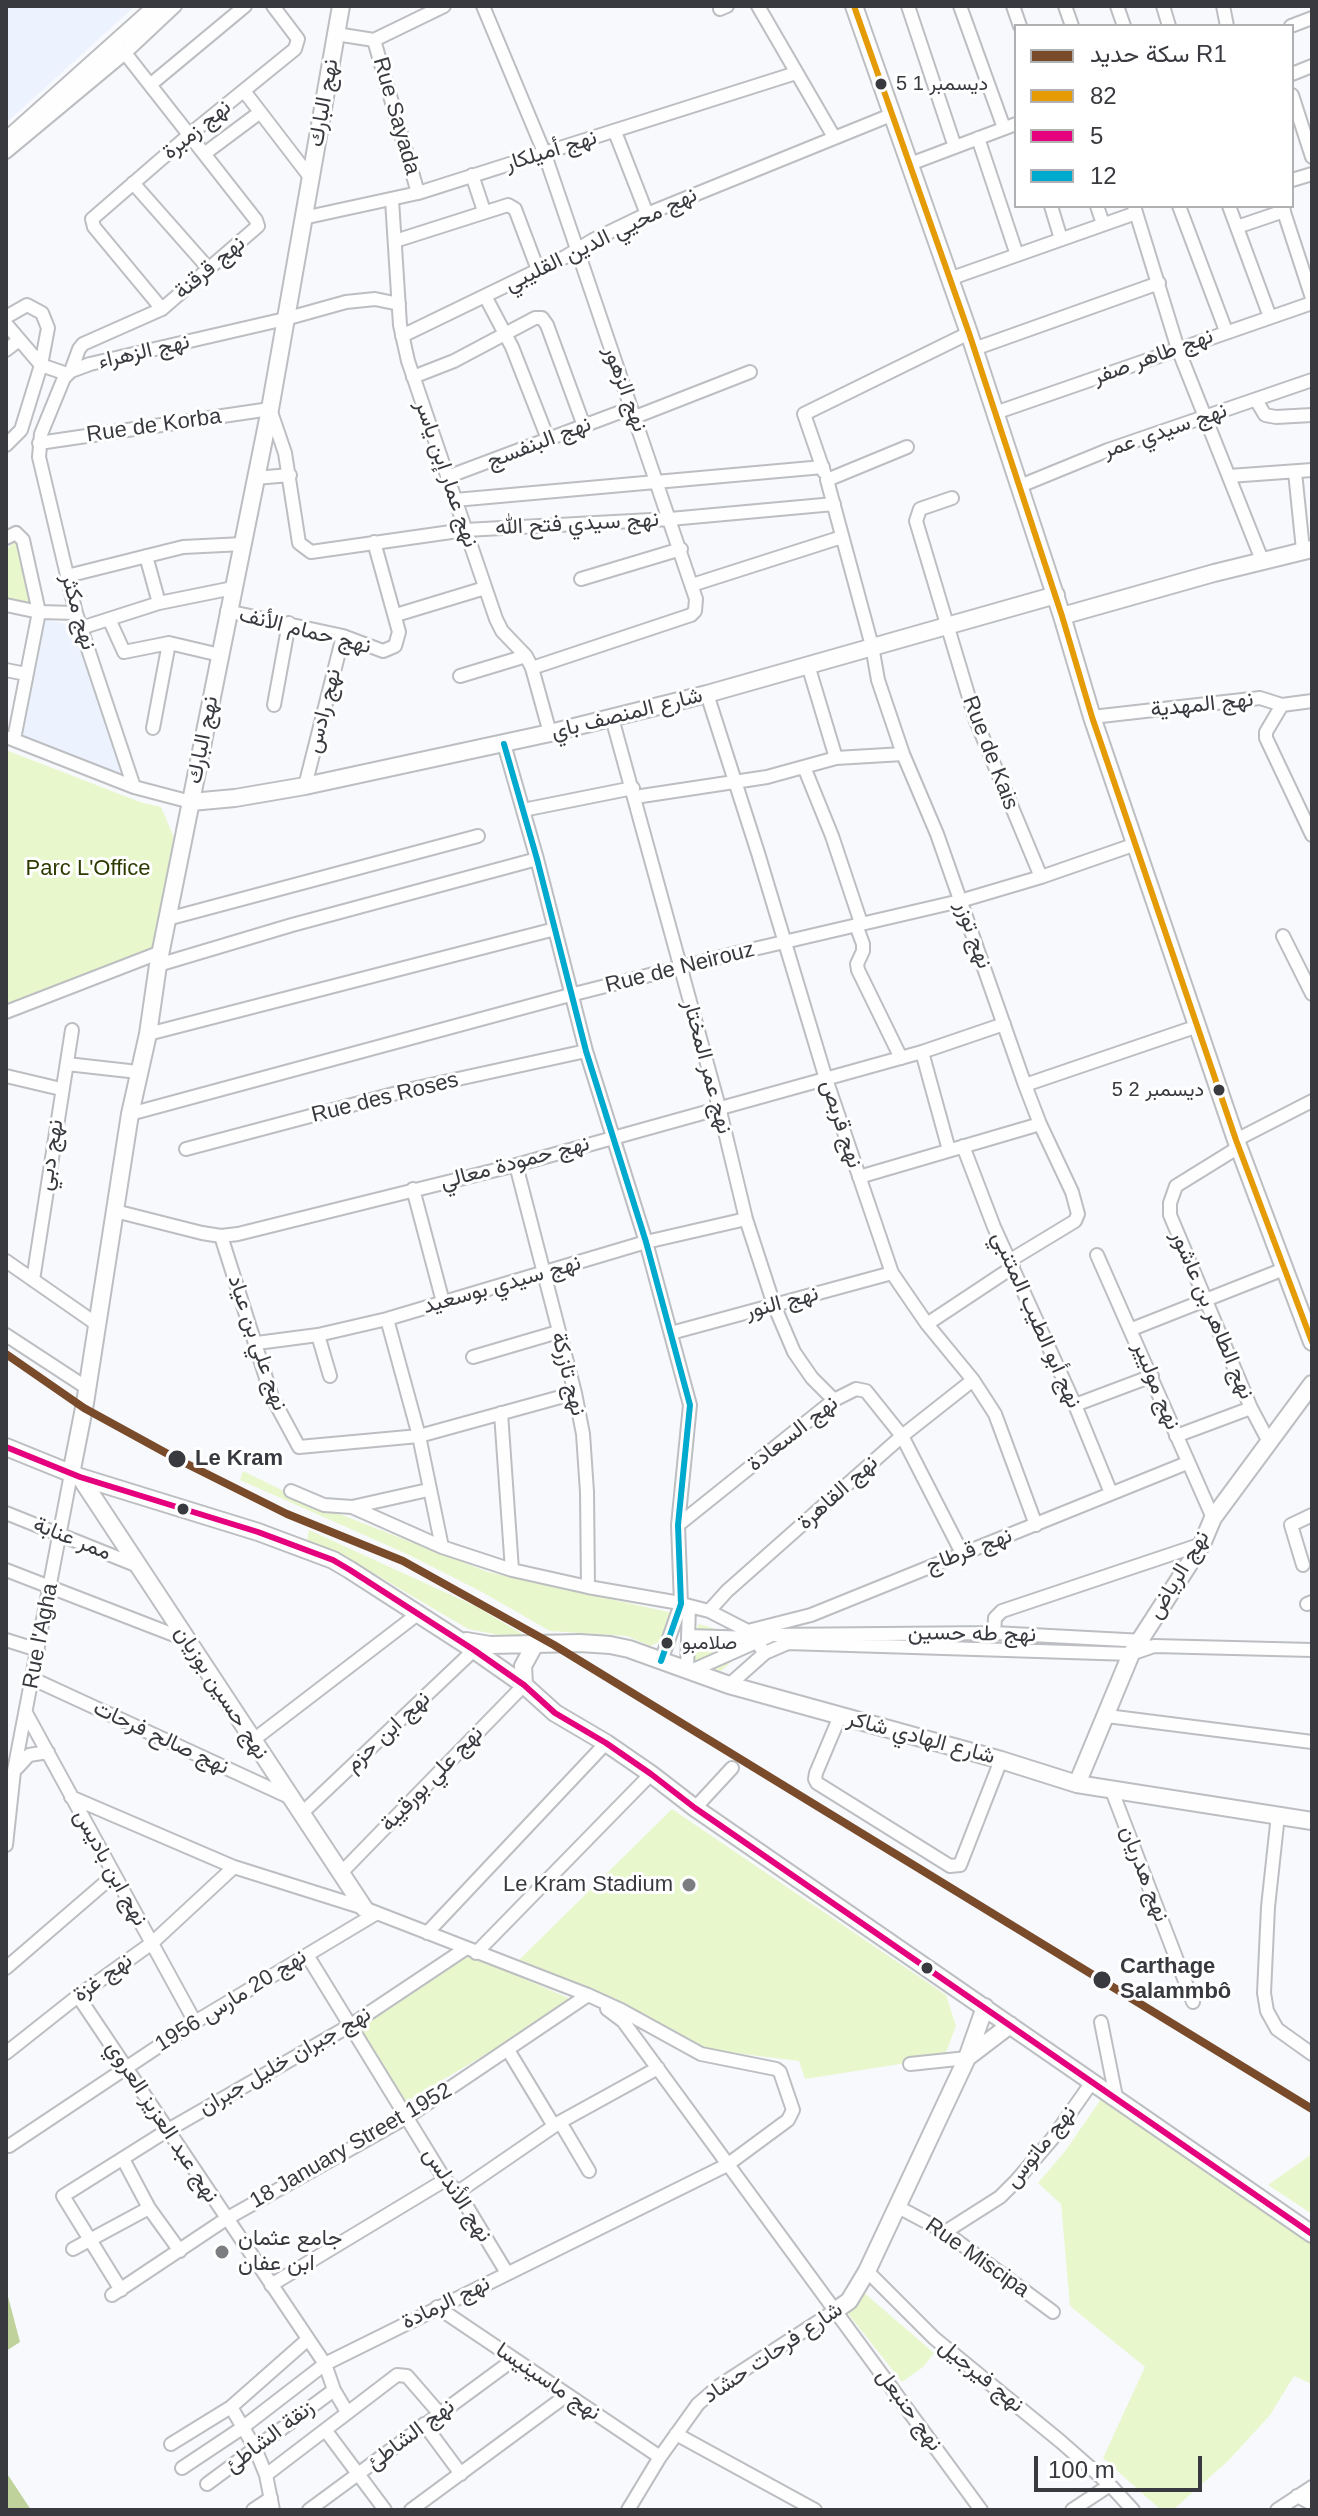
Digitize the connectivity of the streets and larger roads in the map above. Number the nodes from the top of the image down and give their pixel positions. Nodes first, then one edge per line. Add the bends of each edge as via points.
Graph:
1 (157, 6) edge
2 (175, 6) edge
3 (245, 6) edge
4 (273, 6) edge
5 (341, 6) edge
6 (444, 6) edge
7 (483, 6) edge
8 (758, 6) edge
9 (854, 6) edge
10 (908, 6) edge
11 (960, 6) edge
12 (336, 34) junction
13 (374, 40) junction
14 (125, 53) junction
15 (796, 73) junction
16 (150, 85) junction
17 (244, 91) junction
18 (1294, 101) edge
19 (259, 113) junction
20 (891, 115) junction
21 (1010, 126) edge
22 (615, 132) junction
23 (189, 135) junction
24 (834, 137) junction
25 (978, 138) junction
26 (6, 141) edge
27 (955, 147) junction
28 (6, 152) edge
29 (544, 152) junction
30 (204, 154) junction
31 (1312, 157) edge
32 (910, 164) junction
33 (472, 175) junction
34 (310, 177) junction
35 (133, 183) junction
36 (418, 193) junction
37 (392, 200) junction
38 (1052, 208) edge
39 (1098, 208) edge
40 (1180, 208) edge
41 (1230, 208) edge
42 (1135, 209) edge
43 (1283, 209) edge
44 (484, 211) junction
45 (647, 214) junction
46 (303, 218) junction
47 (1103, 224) junction
48 (1237, 227) junction
49 (1061, 239) junction
50 (395, 241) junction
51 (576, 251) junction
52 (1017, 255) junction
53 (209, 269) junction
54 (538, 270) junction
55 (949, 279) junction
56 (1159, 283) junction
57 (485, 296) junction
58 (1312, 300) edge
59 (399, 304) junction
60 (162, 309) junction
61 (6, 317) edge
62 (1270, 317) junction
63 (285, 319) junction
64 (6, 324) edge
65 (1226, 331) junction
66 (505, 332) junction
67 (402, 336) junction
68 (19, 340) junction
69 (971, 341) junction
70 (1178, 349) junction
71 (6, 350) edge
72 (41, 365) junction
73 (69, 372) junction
74 (750, 372) dead end
75 (413, 377) junction
76 (1312, 380) edge
77 (1256, 400) junction
78 (270, 409) junction
79 (633, 412) junction
80 (995, 413) junction
81 (1312, 415) edge
82 (1205, 417) junction
83 (584, 426) junction
84 (21, 430) junction
85 (40, 438) junction
86 (548, 439) junction
87 (6, 445) edge
88 (907, 447) dead end
89 (1312, 470) edge
90 (1295, 472) junction
91 (825, 474) junction
92 (290, 475) junction
93 (1229, 476) junction
94 (447, 477) junction
95 (255, 478) junction
96 (657, 481) junction
97 (1020, 486) junction
98 (952, 498) dead end
99 (455, 500) junction
100 (834, 504) junction
101 (670, 519) junction
102 (465, 530) junction
103 (842, 537) junction
104 (6, 538) edge
105 (374, 542) junction
106 (243, 544) junction
107 (681, 549) junction
108 (1308, 549) edge
109 (146, 556) junction
110 (1262, 560) junction
111 (67, 576) junction
112 (581, 579) dead end
113 (692, 585) junction
114 (233, 588) junction
115 (485, 588) junction
116 (1056, 595) junction
117 (159, 603) junction
118 (6, 605) edge
119 (227, 611) junction
120 (39, 612) junction
121 (76, 613) junction
122 (396, 615) junction
123 (1062, 616) junction
124 (109, 619) junction
125 (289, 623) junction
126 (948, 626) junction
127 (81, 628) junction
128 (343, 636) junction
129 (169, 643) junction
130 (872, 646) junction
131 (220, 655) junction
132 (529, 662) junction
133 (808, 665) junction
134 (6, 670) edge
135 (26, 674) junction
136 (460, 676) dead end
137 (707, 694) junction
138 (1309, 702) edge
139 (274, 705) dead end
140 (1282, 705) junction
141 (1312, 716) edge
142 (1092, 717) junction
143 (612, 718) junction
144 (153, 728) dead end
145 (550, 733) junction
146 (10, 738) edge
147 (504, 744) junction
148 (903, 754) junction
149 (836, 758) junction
150 (804, 767) junction
151 (736, 781) junction
152 (305, 786) junction
153 (134, 787) junction
154 (634, 792) junction
155 (191, 802) junction
156 (523, 810) junction
157 (1312, 835) edge
158 (478, 836) dead end
159 (1136, 844) junction
160 (537, 859) junction
161 (1041, 877) junction
162 (960, 901) junction
163 (167, 919) junction
164 (858, 924) junction
165 (555, 929) junction
166 (1283, 936) dead end
167 (785, 943) junction
168 (159, 959) junction
169 (680, 968) junction
170 (1312, 994) edge
171 (570, 995) junction
172 (6, 1012) edge
173 (1004, 1024) junction
174 (1198, 1026) junction
175 (72, 1030) dead end
176 (148, 1034) junction
177 (586, 1051) junction
178 (922, 1052) junction
179 (901, 1058) junction
180 (67, 1064) junction
181 (138, 1072) junction
182 (6, 1076) edge
183 (826, 1079) junction
184 (1025, 1085) junction
185 (61, 1089) junction
186 (1312, 1101) edge
187 (719, 1107) junction
188 (130, 1114) junction
189 (1040, 1124) junction
190 (611, 1137) junction
191 (1237, 1143) junction
192 (963, 1146) junction
193 (186, 1149) dead end
194 (949, 1150) junction
195 (516, 1165) junction
196 (859, 1177) junction
197 (413, 1189) junction
198 (115, 1211) junction
199 (746, 1219) junction
200 (221, 1236) junction
201 (646, 1242) junction
202 (1097, 1255) dead end
203 (6, 1261) edge
204 (1011, 1264) junction
205 (1284, 1269) junction
206 (892, 1273) junction
207 (542, 1274) junction
208 (33, 1280) junction
209 (1206, 1300) junction
210 (443, 1302) junction
211 (774, 1305) junction
212 (387, 1319) junction
213 (95, 1323) junction
214 (927, 1324) junction
215 (1132, 1329) junction
216 (558, 1332) junction
217 (671, 1333) junction
218 (6, 1335) edge
219 (318, 1335) junction
220 (1312, 1342) edge
221 (257, 1343) junction
222 (473, 1357) dead end
223 (330, 1376) dead end
224 (1152, 1376) junction
225 (973, 1380) junction
226 (1312, 1384) edge
227 (87, 1388) junction
228 (575, 1393) junction
229 (834, 1400) junction
230 (1075, 1405) junction
231 (1251, 1408) junction
232 (501, 1413) junction
233 (419, 1436) junction
234 (902, 1436) junction
235 (1176, 1436) junction
236 (1269, 1442) junction
237 (6, 1447) edge
238 (1187, 1463) junction
239 (76, 1476) junction
240 (428, 1490) junction
241 (291, 1491) dead end
242 (1111, 1493) junction
243 (352, 1507) junction
244 (6, 1513) edge
245 (1312, 1515) edge
246 (1213, 1518) junction
247 (678, 1525) junction
248 (1036, 1525) junction
249 (60, 1534) junction
250 (1202, 1544) junction
251 (442, 1547) junction
252 (962, 1553) junction
253 (1303, 1565) dead end
254 (138, 1566) junction
255 (6, 1570) edge
256 (512, 1570) junction
257 (50, 1587) junction
258 (588, 1587) junction
259 (685, 1605) junction
260 (709, 1611) junction
261 (419, 1613) junction
262 (994, 1633) junction
263 (688, 1636) junction
264 (753, 1637) junction
265 (788, 1638) junction
266 (457, 1639) junction
267 (6, 1640) edge
268 (187, 1640) junction
269 (1147, 1643) junction
270 (534, 1646) junction
271 (38, 1650) junction
272 (474, 1650) junction
273 (1312, 1650) edge
274 (765, 1653) junction
275 (1131, 1654) junction
276 (661, 1661) junction
277 (689, 1670) junction
278 (33, 1679) junction
279 (524, 1685) junction
280 (729, 1685) junction
281 (26, 1713) junction
282 (840, 1716) junction
283 (1107, 1716) junction
284 (252, 1741) junction
285 (1312, 1742) edge
286 (606, 1743) junction
287 (48, 1752) junction
288 (1001, 1760) junction
289 (732, 1768) dead end
290 (651, 1774) junction
291 (10, 1775) edge
292 (1077, 1784) junction
293 (1112, 1791) junction
294 (71, 1797) junction
295 (289, 1797) junction
296 (695, 1808) junction
297 (301, 1814) junction
298 (1278, 1815) junction
299 (1312, 1821) edge
300 (6, 1845) edge
301 (234, 1867) junction
302 (340, 1874) junction
303 (114, 1875) junction
304 (370, 1910) junction
305 (427, 1933) junction
306 (152, 1943) junction
307 (470, 1951) junction
308 (307, 1955) junction
309 (6, 1968) edge
310 (588, 1995) junction
311 (78, 1996) junction
312 (1193, 2002) dead end
313 (985, 2007) junction
314 (195, 2022) junction
315 (1101, 2022) dead end
316 (351, 2025) junction
317 (1010, 2025) junction
318 (508, 2050) junction
319 (6, 2053) edge
320 (1312, 2054) edge
321 (967, 2058) junction
322 (910, 2064) dead end
323 (126, 2067) junction
324 (658, 2068) junction
325 (1092, 2082) junction
326 (1116, 2097) junction
327 (407, 2117) junction
328 (557, 2124) junction
329 (168, 2130) junction
330 (9, 2146) dead end
331 (123, 2159) junction
332 (727, 2165) junction
333 (589, 2171) dead end
334 (445, 2180) junction
335 (458, 2192) junction
336 (898, 2207) junction
337 (149, 2208) junction
338 (226, 2219) junction
339 (945, 2232) junction
340 (1312, 2234) edge
341 (90, 2241) junction
342 (73, 2249) dead end
343 (180, 2251) junction
344 (867, 2271) junction
345 (507, 2273) junction
346 (271, 2285) junction
347 (437, 2307) junction
348 (836, 2310) junction
349 (1053, 2312) dead end
350 (307, 2340) junction
351 (513, 2360) junction
352 (325, 2364) junction
353 (334, 2390) junction
354 (567, 2395) junction
355 (231, 2407) junction
356 (347, 2412) junction
357 (439, 2413) junction
358 (424, 2424) junction
359 (242, 2428) junction
360 (326, 2431) junction
361 (676, 2434) junction
362 (171, 2444) dead end
363 (255, 2448) junction
364 (660, 2457) junction
365 (182, 2468) dead end
366 (359, 2474) junction
367 (461, 2474) junction
368 (266, 2475) junction
369 (207, 2484) dead end
370 (1110, 2485) junction
371 (1312, 2487) edge
372 (1297, 2496) junction
373 (272, 2504) edge
374 (1312, 2504) edge
375 (430, 2505) edge
376 (253, 2510) edge
377 (309, 2510) edge
378 (385, 2510) edge
379 (411, 2510) edge
380 (628, 2510) edge
381 (815, 2510) edge
382 (981, 2510) edge
383 (1072, 2510) edge
384 (1133, 2510) edge
385 (1277, 2510) edge

1 - 26 street
2 - 14 street
3 - 16 street
4 - 17 street, نهج زمبرة via 298,39 295,49
5 - 12 street, نهج البارك
6 - 13 street
7 - 29 street, نهج الزهور
8 - 15 street
9 - 20 street
10 - 27 street
11 - 21 street
12 - 13 street
12 - 34 street, نهج البارك
13 - 36 street, Rue Sayada
14 - 16 street
14 - 28 street
15 - 22 street, نهج أميلكار
15 - 24 street
16 - 23 street
17 - 19 street
17 - 23 street, نهج زمبرة
18 - 31 street
19 - 30 street
19 - 34 street
20 - 24 street, نهج محيي الدين القليبي
20 - 32 street
21 - 25 street
22 - 29 street, نهج أميلكار
22 - 45 street
23 - 30 street
23 - 35 street, نهج زمبرة
24 - 45 street, نهج محيي الدين القليبي
25 - 27 street
25 - 52 street
27 - 32 street
29 - 33 street, نهج أميلكار
29 - 51 street, نهج الزهور
30 - 53 street, نهج قرقنة via 258,226
32 - 55 street
33 - 36 street, نهج أميلكار
33 - 44 street
34 - 46 street, نهج البارك
35 - 53 street
35 - 60 street, نهج زمبرة via 92,221
36 - 37 street, نهج أميلكار
37 - 46 street, نهج أميلكار
37 - 50 street, نهج عمار إبن ياسر
38 - 49 street
39 - 47 street
40 - 65 street
41 - 48 street
42 - 47 street
42 - 56 street
43 - 48 street
43 - 58 street
44 - 50 street
44 - 54 street via 505,205 515,209
45 - 51 street, نهج محيي الدين القليبي
46 - 63 street, نهج البارك
47 - 49 street
48 - 62 street
49 - 52 street
50 - 59 street, نهج عمار إبن ياسر
51 - 54 street, نهج محيي الدين القليبي
51 - 79 street, نهج الزهور
52 - 55 street
53 - 60 street, نهج قرقنة
54 - 57 street, نهج محيي الدين القليبي
55 - 69 street
56 - 69 street
56 - 70 street
57 - 66 street
57 - 67 street, نهج محيي الدين القليبي
58 - 62 street, نهج طاهر صفر
59 - 63 street, نهج الزهراء via 361,299
59 - 67 street, نهج عمار إبن ياسر
60 - 73 street, نهج قرقنة via 86,342
61 - 72 street via 27,305 45,318 48,335
62 - 65 street, نهج طاهر صفر
63 - 73 street, نهج الزهراء
63 - 78 street, نهج البارك
64 - 68 street
65 - 70 street, نهج طاهر صفر
66 - 75 street
66 - 83 street via 535,318 544,320
66 - 86 street
67 - 75 street, نهج عمار إبن ياسر
68 - 71 street
68 - 72 street
69 - 80 street
69 - 91 street, نهج توزر via 804,414
70 - 80 street, نهج طاهر صفر
70 - 82 street
72 - 73 street
72 - 84 street
73 - 85 street
74 - 79 street, نهج البنفسج
75 - 94 street, نهج عمار إبن ياسر
76 - 77 street, نهج سيدي عمر
77 - 81 street via 1265,415
77 - 82 street, نهج سيدي عمر
78 - 85 street, Rue de Korba
78 - 92 street
78 - 95 street, نهج البارك
79 - 83 street, نهج البنفسج
79 - 96 street, نهج الزهور
80 - 97 street
82 - 93 street
82 - 97 street, نهج سيدي عمر
83 - 86 street, نهج البنفسج
84 - 85 street, Rue de Korba
84 - 87 street
85 - 111 street, نهج مكثر via 39,457
86 - 94 street, نهج البنفسج
88 - 91 street
89 - 90 street
90 - 93 street
90 - 108 street
91 - 96 street
91 - 100 street, نهج توزر
92 - 95 street
92 - 105 street, نهج سيدي فتح الله via 299,543 308,551
93 - 110 street
94 - 99 street, نهج عمار إبن ياسر
95 - 106 street, نهج البارك
96 - 99 street
96 - 101 street, نهج الزهور
97 - 116 street
98 - 126 street, Rue de Kais via 920,509 915,518
99 - 102 street, نهج عمار إبن ياسر
100 - 101 street, نهج سيدي فتح الله
100 - 103 street, نهج توزر
101 - 102 street, نهج سيدي فتح الله
101 - 107 street, نهج الزهور
102 - 105 street, نهج سيدي فتح الله
102 - 115 street, نهج عمار إبن ياسر
103 - 113 street
103 - 130 street, نهج توزر
104 - 120 street via 16,533 23,540
105 - 122 street
106 - 109 street via 193,546
106 - 114 street, نهج البارك
107 - 112 street
107 - 113 street, نهج الزهور
108 - 110 street
109 - 111 street
109 - 117 street
110 - 123 street
111 - 121 street, نهج مكثر
113 - 132 street via 697,606 691,615
114 - 117 street
114 - 119 street, نهج البارك
115 - 122 street
115 - 132 street, نهج عمار إبن ياسر via 502,631
116 - 123 street
116 - 126 street, شارع المنصف باي
117 - 124 street
118 - 120 street
119 - 125 street, نهج حمام الأنف
119 - 131 street, نهج البارك
120 - 121 street
120 - 135 street
121 - 127 street, نهج مكثر
122 - 128 street, نهج حمام الأنف via 398,640 383,651
123 - 142 street
124 - 127 street
124 - 129 street via 124,652
125 - 128 street, نهج حمام الأنف
125 - 139 street
126 - 130 street, شارع المنصف باي
126 - 161 street, Rue de Kais via 976,721
127 - 153 street, نهج مكثر
128 - 152 street, نهج رادس
129 - 131 street
129 - 144 street
130 - 133 street, شارع المنصف باي
130 - 148 street, نهج توزر
131 - 155 street, نهج البارك
132 - 136 street
132 - 145 street, نهج عمار إبن ياسر
133 - 137 street, شارع المنصف باي
133 - 149 street
134 - 135 street
135 - 146 street
137 - 143 street, شارع المنصف باي
137 - 151 street, نهج قربص
138 - 140 street, نهج المهدية
138 - 141 street
140 - 142 street, نهج المهدية via 1260,698
140 - 157 street via 1266,738
142 - 159 street
143 - 145 street, شارع المنصف باي
143 - 154 street, نهج عمر المختار
145 - 147 street, شارع المنصف باي
146 - 153 street
147 - 152 street, شارع المنصف باي
147 - 156 street
148 - 149 street
148 - 162 street, نهج توزر
149 - 150 street
150 - 151 street
150 - 164 street via 832,836
151 - 154 street
151 - 167 street, نهج قربص
152 - 155 street, شارع المنصف باي
153 - 155 street
154 - 156 street
154 - 169 street, نهج عمر المختار
155 - 163 street, نهج البارك
156 - 160 street
158 - 163 street
159 - 161 street, Rue de Neirouz
159 - 174 street
160 - 165 street
160 - 168 street
161 - 162 street, Rue de Neirouz
162 - 164 street, Rue de Neirouz
162 - 173 street, نهج توزر
163 - 168 street, نهج البارك
164 - 167 street, Rue de Neirouz
164 - 179 street via 863,944 858,970
165 - 171 street
165 - 176 street
166 - 170 street
167 - 169 street, Rue de Neirouz
167 - 183 street, نهج قربص
168 - 172 street
168 - 176 street, نهج البارك
169 - 171 street, Rue de Neirouz
169 - 187 street, نهج عمر المختار
171 - 177 street
171 - 188 street, Rue de Neirouz
173 - 178 street, نهج حمودة معالي
173 - 184 street, نهج توزر
174 - 184 street
174 - 191 street
175 - 180 street, نهج دبي
176 - 181 street, نهج البارك
177 - 190 street
177 - 193 street, Rue des Roses via 412,1089
178 - 179 street, نهج حمودة معالي
178 - 194 street
179 - 183 street, نهج حمودة معالي
180 - 181 street
180 - 185 street, نهج دبي
181 - 188 street, نهج البارك
182 - 185 street
183 - 187 street, نهج حمودة معالي
183 - 196 street, نهج قربص
184 - 189 street, نهج توزر
185 - 208 street, نهج دبي
186 - 191 street
187 - 190 street, نهج حمودة معالي
187 - 199 street, نهج عمر المختار
188 - 198 street, نهج البارك
189 - 192 street
189 - 204 street, نهج توزر via 1078,1214
190 - 195 street, نهج حمودة معالي
190 - 201 street
191 - 205 street
191 - 209 street, نهج الطاهر بن عاشور via 1176,1186 1170,1203 1170,1215
192 - 194 street
192 - 204 street, نهج أبو الطيب المتنبي
194 - 196 street
195 - 197 street, نهج حمودة معالي
195 - 207 street, نهج تازركة
196 - 206 street, نهج قربص
197 - 200 street, نهج حمودة معالي
197 - 210 street
198 - 200 street, نهج حمودة معالي
198 - 213 street, نهج البارك
199 - 201 street, نهج سيدي بوسعيد
199 - 211 street, نهج عمر المختار
200 - 221 street, نهج علي بن عياد
201 - 207 street, نهج سيدي بوسعيد
201 - 217 street
202 - 215 street, نهج موليير
203 - 208 street
204 - 214 street
204 - 230 street, نهج أبو الطيب المتنبي
205 - 209 street
205 - 220 street
206 - 211 street, نهج النور
206 - 214 street, نهج قربص
207 - 210 street, نهج سيدي بوسعيد
207 - 216 street, نهج تازركة
208 - 213 street
209 - 215 street
209 - 231 street, نهج الطاهر بن عاشور
210 - 212 street, نهج سيدي بوسعيد
211 - 217 street, نهج النور
211 - 229 street, نهج عمر المختار via 794,1352
212 - 219 street, نهج سيدي بوسعيد
212 - 233 street
213 - 227 street, نهج البارك
214 - 225 street, نهج قربص
215 - 224 street, نهج موليير
216 - 222 street
216 - 228 street, نهج تازركة
217 - 247 street via 690,1405
218 - 227 street
219 - 221 street, نهج سيدي بوسعيد
219 - 223 street
221 - 233 street, نهج علي بن عياد via 272,1397 299,1447
224 - 230 street
224 - 235 street, نهج موليير
225 - 234 street, نهج القاهرة
225 - 248 street, نهج قربص via 995,1414
226 - 236 street, نهج الرياض
227 - 239 street, نهج البارك
228 - 232 street
228 - 258 street, نهج تازركة via 587,1492
229 - 234 street, نهج السعادة via 847,1392 866,1391
229 - 247 street, نهج السعادة
230 - 242 street, نهج أبو الطيب المتنبي
231 - 235 street
231 - 236 street, نهج الطاهر بن عاشور
232 - 233 street
232 - 256 street
233 - 240 street
234 - 252 street
234 - 260 street, نهج القاهرة
235 - 238 street, نهج موليير
236 - 246 street, نهج الرياض
237 - 239 street
238 - 242 street, نهج قرطاج
238 - 246 street, نهج موليير
239 - 249 street, Rue l'Agha
239 - 254 street, نهج حسين بوزيان
239 - 261 street via 333,1560
240 - 243 street
240 - 251 street
241 - 243 street via 324,1505
242 - 248 street, نهج قرطاج
243 - 251 street
244 - 249 street, ممر عنابة
245 - 253 street via 1291,1525
246 - 250 street, نهج الرياض
247 - 259 street
248 - 252 street, نهج قرطاج
249 - 254 street, ممر عنابة
249 - 257 street, Rue l'Agha
250 - 262 street via 1002,1611 995,1618
250 - 269 street, نهج الرياض
251 - 256 street
252 - 264 street, نهج قرطاج
254 - 268 street, نهج حسين بوزيان
255 - 257 street
256 - 258 street
257 - 268 street
257 - 271 street, Rue l'Agha
258 - 259 street
259 - 260 street
259 - 263 street
259 - 276 street
260 - 264 street
261 - 266 street
261 - 284 street
262 - 265 street, نهج طه حسين
262 - 269 street, نهج طه حسين
263 - 264 street
263 - 277 street
264 - 265 street
264 - 274 street
264 - 277 street
265 - 274 street
265 - 275 street, نهج طه حسين
266 - 270 street, شارع الهادي شاكر
266 - 272 street
267 - 271 street
268 - 284 street, نهج حسين بوزيان
269 - 273 street, نهج طه حسين
269 - 275 street, نهج الرياض
270 - 276 street, شارع الهادي شاكر via 594,1643
270 - 279 street via 523,1666
271 - 278 street, Rue l'Agha
272 - 279 street
272 - 297 street, نهج ابن حزم
274 - 280 street
275 - 283 street, نهج الرياض
276 - 277 street, شارع الهادي شاكر
277 - 280 street, شارع الهادي شاكر
278 - 281 street, Rue l'Agha
278 - 295 street, نهج صالح فرحات
279 - 286 street via 555,1713
279 - 302 street, نهج علي بورقيبة
280 - 282 street, شارع الهادي شاكر
281 - 287 street, نهج ابن باديس
281 - 291 street, Rue l'Agha
282 - 288 street, شارع الهادي شاكر
282 - 288 street via 816,1773 817,1783 950,1866 960,1865
283 - 285 street
283 - 292 street, نهج الرياض
284 - 295 street, نهج حسين بوزيان
286 - 290 street
286 - 305 street
287 - 291 street via 29,1755
287 - 294 street, نهج ابن باديس
288 - 292 street, شارع الهادي شاكر
289 - 296 street
290 - 296 street
290 - 307 street, نهج جبران خليل جبران
291 - 300 street, Rue l'Agha
292 - 293 street, شارع الهادي شاكر
293 - 298 street, شارع الهادي شاكر
293 - 312 street, نهج هدريان
294 - 301 street
294 - 303 street, نهج ابن باديس
295 - 297 street, نهج حسين بوزيان
296 - 313 street
297 - 302 street, نهج حسين بوزيان
298 - 299 street, شارع الهادي شاكر
298 - 320 street via 1264,1993 1277,2029
301 - 304 street
301 - 306 street, نهج غزة
302 - 304 street, نهج حسين بوزيان
303 - 306 street, نهج ابن باديس
303 - 309 street
304 - 305 street
304 - 308 street, نهج 20 مارس 1956
305 - 307 street
306 - 311 street, نهج غزة
306 - 314 street, نهج ابن باديس
307 - 310 street
307 - 316 street, نهج جبران خليل جبران
308 - 314 street, نهج 20 مارس 1956
308 - 316 street, نهج الأندلس
310 - 318 street, 18 January Street 1952
310 - 324 street, نهج حنبعل via 623,2021
310 - 332 street via 701,2054 780,2072 792,2116
311 - 319 street, نهج غزة
311 - 323 street, نهج عبد العزيز العروي
313 - 317 street
313 - 321 street, شارع فرحات حشاد
314 - 323 street, نهج 20 مارس 1956
315 - 326 street
316 - 327 street, نهج الأندلس
316 - 329 street, نهج جبران خليل جبران
317 - 321 street, شارع فرحات حشاد
317 - 325 street
318 - 327 street, 18 January Street 1952
318 - 328 street
321 - 322 street
321 - 336 street, شارع فرحات حشاد
323 - 329 street, نهج عبد العزيز العروي
323 - 330 street, نهج 20 مارس 1956
324 - 328 street
324 - 332 street, نهج حنبعل
325 - 326 street
325 - 339 street, نهج ماتوس via 1016,2181
326 - 340 street
327 - 334 street, نهج الأندلس
327 - 338 street, 18 January Street 1952
328 - 333 street
328 - 335 street
329 - 331 street, نهج جبران خليل جبران
329 - 338 street, نهج عبد العزيز العروي
331 - 337 street
331 - 341 street, نهج جبران خليل جبران via 63,2196
332 - 345 street, نهج الرمادة
332 - 348 street, نهج حنبعل
334 - 335 street, نهج الأندلس
334 - 346 street
335 - 345 street, نهج الأندلس
336 - 339 street, Rue Miscipa
336 - 344 street, شارع فرحات حشاد
337 - 341 street
337 - 343 street
338 - 343 street, 18 January Street 1952
338 - 346 street, نهج عبد العزيز العروي
339 - 349 street, Rue Miscipa
341 - 342 street
341 - 343 street, 18 January Street 1952 via 116,2293
344 - 348 street, شارع فرحات حشاد via 849,2301
344 - 370 street, نهج فيرجيل via 934,2338
345 - 347 street, نهج الرمادة
346 - 350 street, نهج عبد العزيز العروي
347 - 351 street, نهج ماسينيسا
347 - 352 street, نهج الرمادة
348 - 361 street, شارع فرحات حشاد via 719,2386
348 - 382 street, نهج حنبعل
350 - 352 street, نهج عبد العزيز العروي
350 - 355 street
351 - 354 street, نهج ماسينيسا
351 - 357 street, نهج الشاطئ
352 - 353 street, نهج عبد العزيز العروي
352 - 359 street, نهج الرمادة
353 - 356 street, نهج عبد العزيز العروي
353 - 363 street, زنقة الشاطئ
354 - 364 street, نهج ماسينيسا
354 - 367 street
355 - 359 street
355 - 362 street
356 - 357 street via 402,2374
356 - 360 street
357 - 358 street, نهج الشاطئ
358 - 366 street, نهج الشاطئ
358 - 367 street
359 - 363 street
359 - 365 street, نهج الرمادة
360 - 366 street
360 - 368 street
361 - 364 street, شارع فرحات حشاد
361 - 381 street
363 - 368 street
363 - 369 street, زنقة الشاطئ
364 - 380 street, شارع فرحات حشاد
366 - 377 street, نهج الشاطئ
366 - 378 street
367 - 375 street
368 - 373 street
370 - 383 street
370 - 384 street, نهج فيرجيل
371 - 372 street
372 - 374 street
372 - 385 street
373 - 376 street
375 - 379 street

